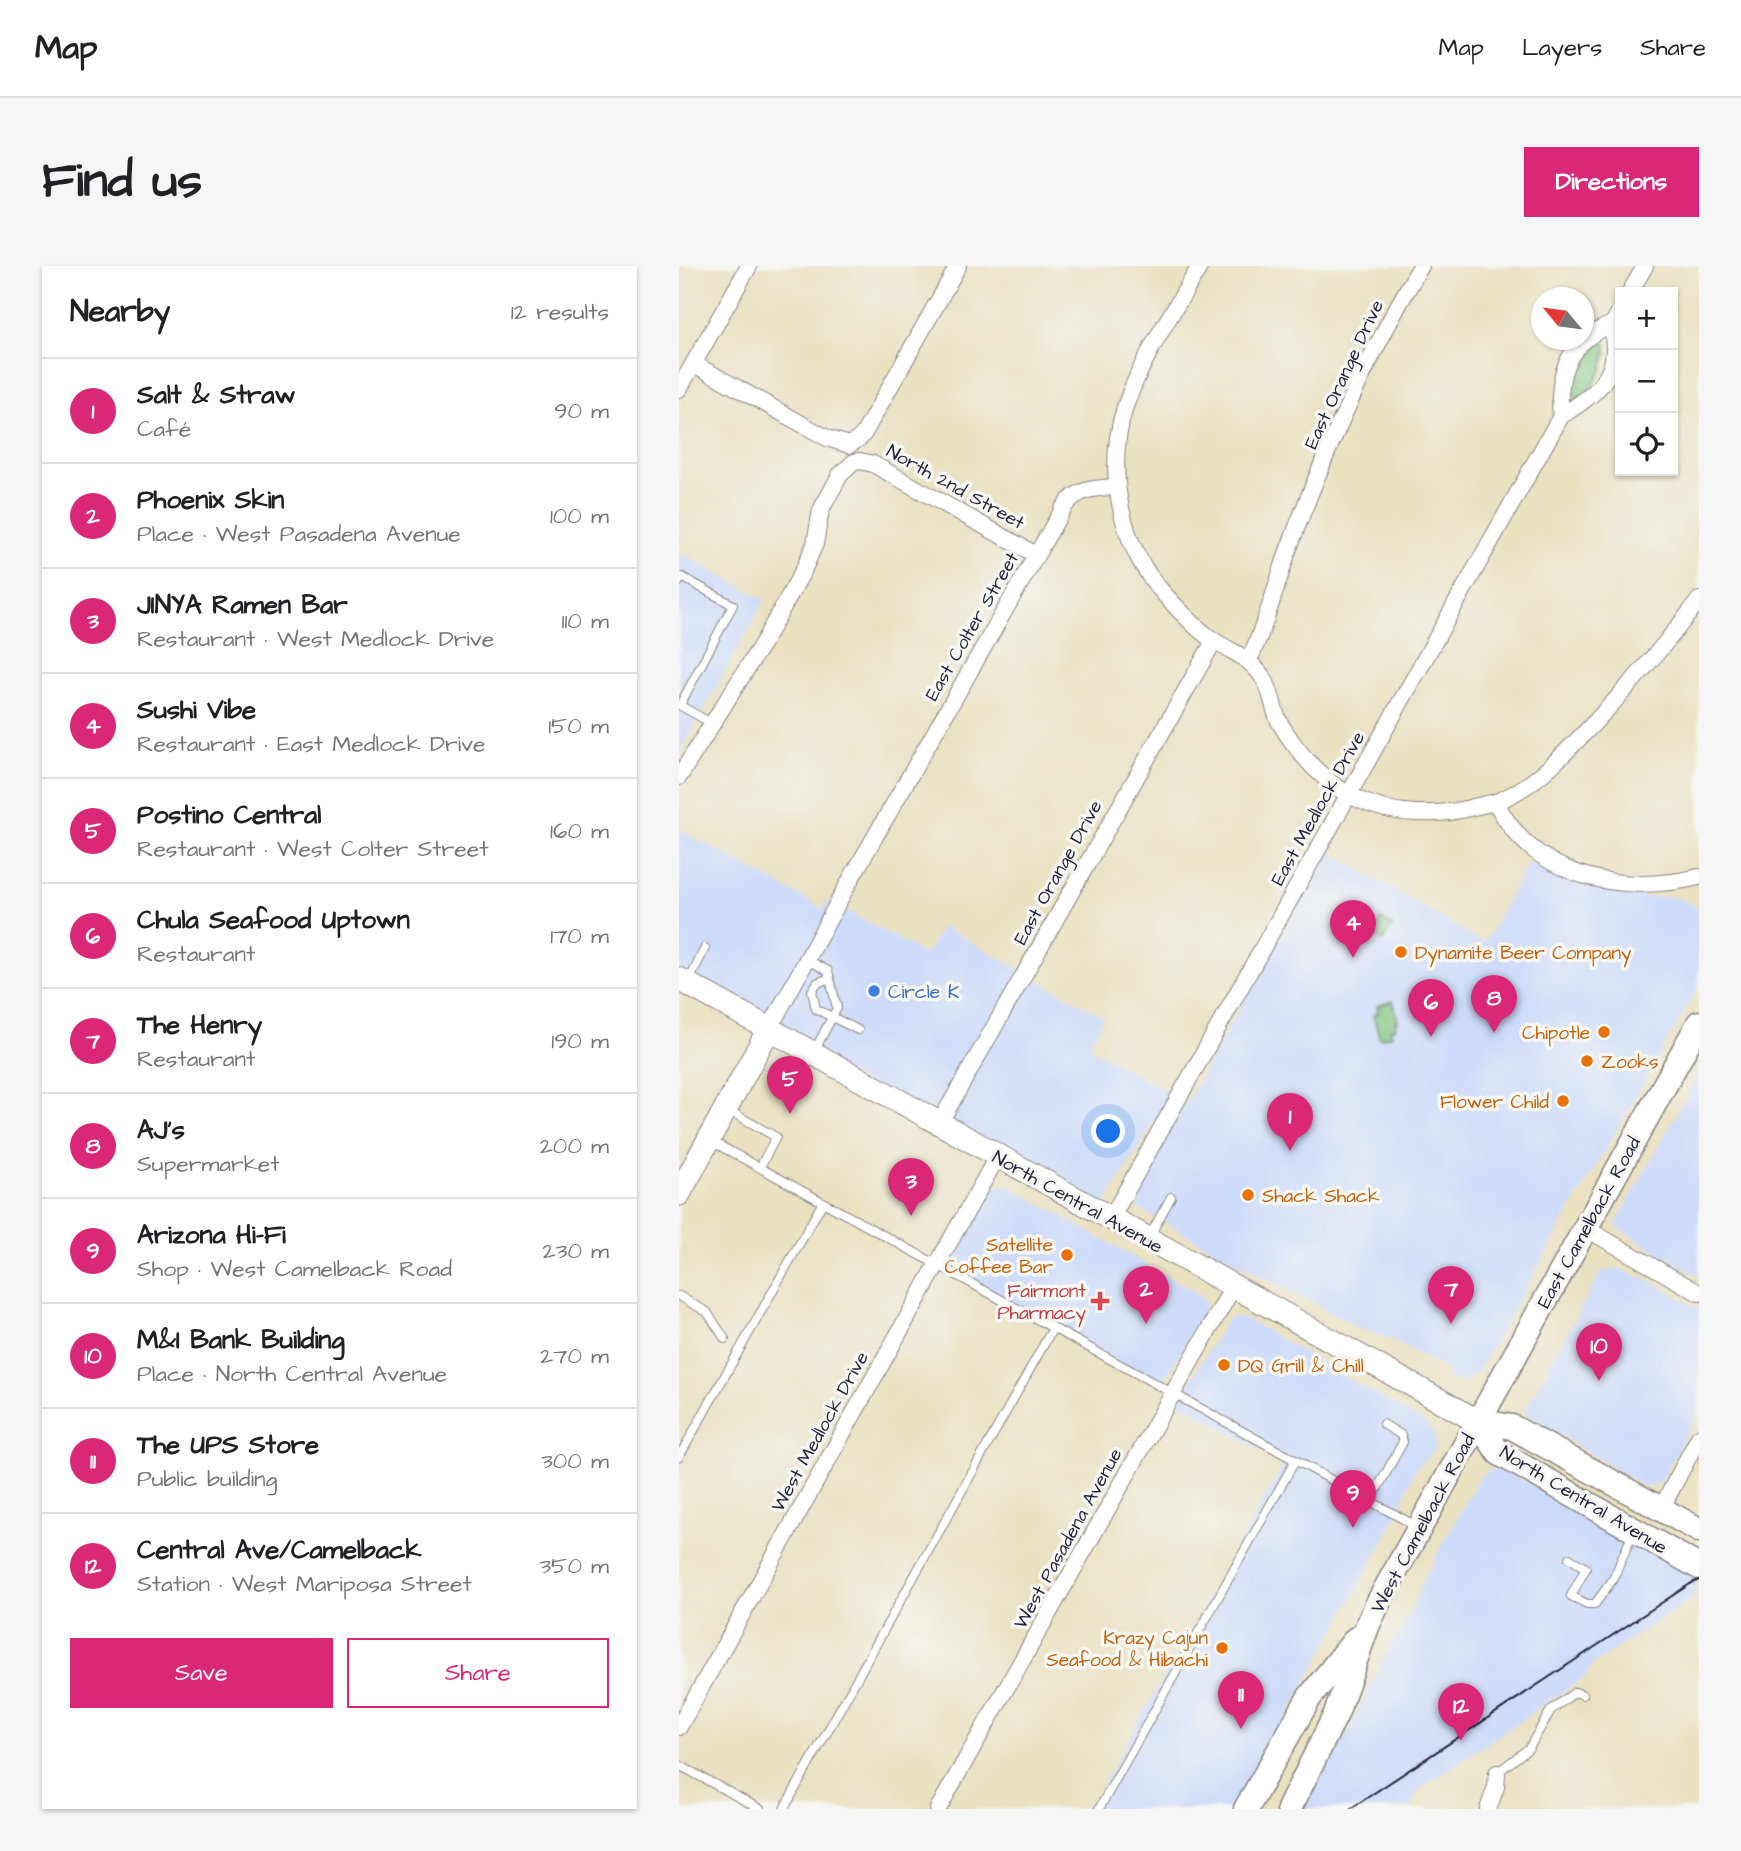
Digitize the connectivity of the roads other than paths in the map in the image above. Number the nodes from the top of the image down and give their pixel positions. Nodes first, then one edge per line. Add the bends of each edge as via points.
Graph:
1 (749, 266) edge
2 (958, 266) edge
3 (1200, 266) edge
4 (1421, 266) edge
5 (1644, 266) edge
6 (1633, 287) edge
7 (1615, 318) edge
8 (1615, 333) edge
9 (684, 376) edge
10 (1561, 416) junction
11 (1117, 487) junction
12 (1036, 555) junction
13 (679, 582) edge
14 (1699, 600) edge
15 (1214, 641) junction
16 (1249, 660) junction
17 (680, 705) edge
18 (713, 724) junction
19 (679, 776) edge
20 (1347, 796) junction
21 (1496, 802) junction
22 (1699, 877) edge
23 (705, 948) dead end
24 (806, 959) junction
25 (830, 978) junction
26 (683, 981) edge
27 (833, 1017) junction
28 (1699, 1023) edge
29 (769, 1029) junction
30 (858, 1030) dead end
31 (813, 1054) junction
32 (793, 1091) dead end
33 (726, 1109) junction
34 (939, 1124) junction
35 (709, 1139) junction
36 (997, 1157) junction
37 (760, 1167) junction
38 (679, 1194) edge
39 (1171, 1197) dead end
40 (823, 1202) junction
41 (1110, 1220) junction
42 (1585, 1228) junction
43 (1147, 1240) junction
44 (936, 1264) junction
45 (1233, 1287) junction
46 (1698, 1289) edge
47 (679, 1296) edge
48 (1053, 1328) junction
49 (725, 1339) dead end
50 (1173, 1393) junction
51 (1477, 1421) junction
52 (1383, 1424) dead end
53 (1699, 1437) edge
54 (679, 1457) edge
55 (1295, 1461) junction
56 (1370, 1502) junction
57 (1661, 1509) junction
58 (1418, 1528) junction
59 (1634, 1530) junction
60 (1699, 1530) edge
61 (1569, 1559) dead end
62 (1699, 1567) edge
63 (1368, 1624) junction
64 (1583, 1695) dead end
65 (1299, 1717) junction
66 (679, 1727) edge
67 (679, 1765) edge
68 (1497, 1773) joint
69 (1305, 1778) junction
70 (760, 1809) edge
71 (784, 1809) edge
72 (938, 1809) edge
73 (1098, 1809) edge
74 (1246, 1809) edge
75 (1289, 1809) edge
76 (1488, 1809) edge

1 - 9 street
2 - 9 street via 864,433 849,445
3 - 11 street via 1126,406 1117,450
4 - 16 street, East Orange Drive via 1367,366 1310,494
5 - 6 street
7 - 10 street, East Medlock Drive via 1572,353 1559,392
8 - 10 street, East Medlock Drive via 1613,364 1605,381
10 - 20 street, East Medlock Drive
11 - 12 street, East Colter Street via 1086,489 1070,498
11 - 15 street via 1129,537 1145,568 1166,596
12 - 18 street, North 2nd Street via 873,464 854,462 845,468 821,510 810,558
12 - 24 street, East Colter Street
13 - 17 lane via 682,577 733,605
14 - 21 street via 1636,678 1575,743 1529,785
15 - 16 street
15 - 34 street, East Orange Drive
16 - 20 street via 1265,679 1279,722 1305,761
17 - 18 lane
18 - 19 street
20 - 21 street via 1382,809 1416,813 1450,812
20 - 41 street, East Medlock Drive
21 - 22 street via 1522,842 1557,865 1589,877 1650,885
23 - 26 lane
24 - 25 lane via 828,971
24 - 29 street, East Colter Street
25 - 27 lane via 837,1008
25 - 27 lane via 817,983 812,991 816,1009
26 - 29 main road, North Central Avenue
27 - 30 lane
27 - 31 lane
28 - 42 main road, East Camelback Road
29 - 31 main road, North Central Avenue
29 - 33 main road
31 - 32 lane
31 - 34 main road, North Central Avenue
33 - 35 main road
33 - 37 lane via 776,1138
34 - 36 main road, North Central Avenue
35 - 37 lane
35 - 38 main road
36 - 41 main road, North Central Avenue
36 - 44 street, West Medlock Drive
37 - 40 lane
39 - 43 lane
40 - 44 lane
40 - 54 lane
41 - 43 main road, North Central Avenue
42 - 46 street
42 - 51 main road, East Camelback Road
43 - 45 main road, North Central Avenue
44 - 48 lane
44 - 66 street, West Medlock Drive
45 - 50 street, West Pasadena Avenue
45 - 51 main road, North Central Avenue
47 - 49 lane via 707,1312
48 - 50 lane
48 - 71 lane
50 - 55 lane
50 - 72 street, West Pasadena Avenue
51 - 57 main road, North Central Avenue via 1512,1427
51 - 58 main road, West Camelback Road
51 - 59 main road, North Central Avenue via 1499,1453
52 - 56 lane via 1403,1442
53 - 57 street
55 - 56 lane
55 - 73 lane
56 - 58 lane
57 - 60 main road, North Central Avenue
58 - 63 main road, West Camelback Road
59 - 61 lane via 1613,1579 1595,1604 1571,1596 1587,1568
59 - 62 main road, North Central Avenue
63 - 65 main road, West Camelback Road
63 - 69 main road, West Camelback Road via 1336,1714
64 - 68 lane via 1575,1692 1551,1710 1529,1748
65 - 69 main road via 1308,1734
65 - 74 main road, West Camelback Road
67 - 70 lane
68 - 76 street
69 - 75 main road, West Camelback Road

